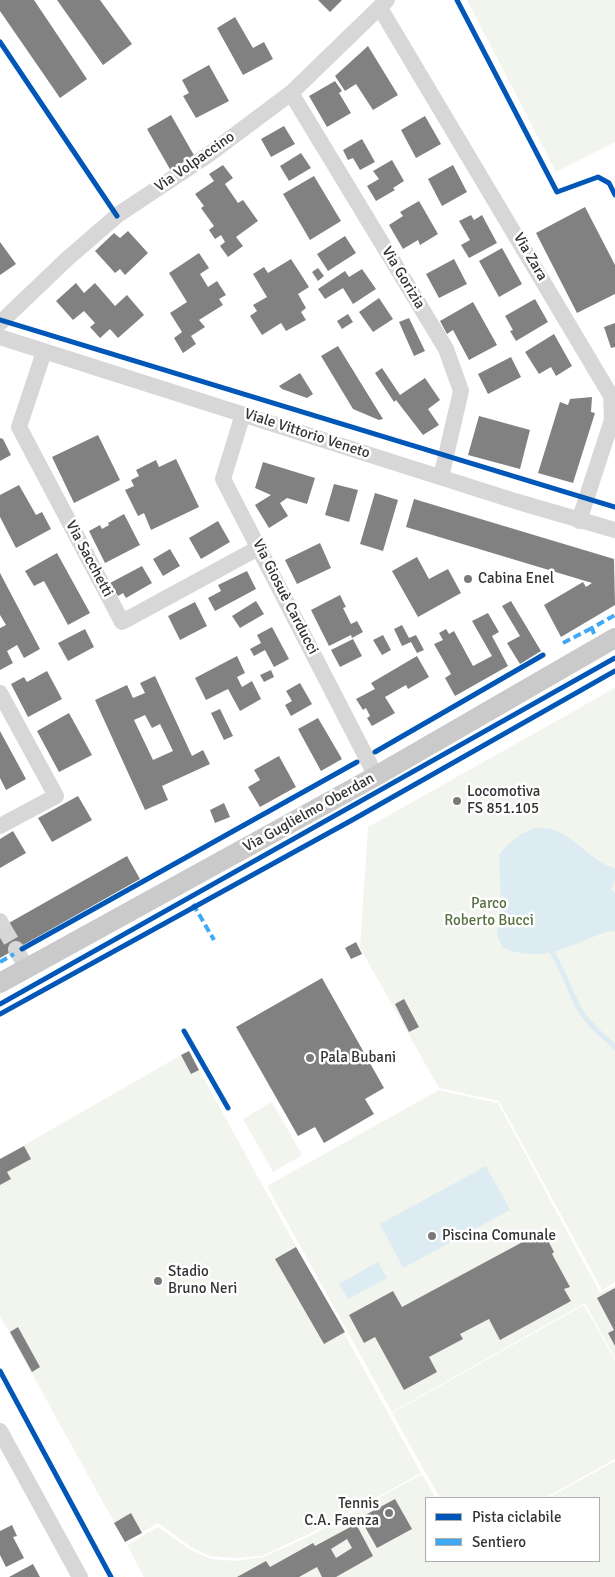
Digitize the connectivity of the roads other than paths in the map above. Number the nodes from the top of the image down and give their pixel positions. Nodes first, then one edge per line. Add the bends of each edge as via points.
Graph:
1 (384, 4) edge
2 (290, 93) junction
3 (0, 323) edge
4 (0, 337) edge
5 (44, 352) junction
6 (243, 414) junction
7 (441, 477) junction
8 (579, 521) junction
9 (615, 530) edge
10 (260, 547) junction
11 (615, 638) edge
12 (0, 693) edge
13 (376, 776) junction
14 (0, 826) edge
15 (16, 949) tunnel mouth
16 (27, 969) junction
17 (0, 983) edge
18 (0, 1431) edge
19 (80, 1577) edge

1 - 2 street, Via Volpaccino
1 - 8 street, Via Zara via 611,396 612,420
2 - 3 street, Via Volpaccino via 208,155 119,214 66,259
2 - 7 street, Via Gorizia via 446,349 461,391
4 - 5 street, Viale Vittorio Veneto
5 - 6 street, Viale Vittorio Veneto
5 - 10 street, Via Sacchetti via 19,427 122,622
6 - 7 street, Viale Vittorio Veneto
6 - 10 street, Via Giosuè Carducci via 223,480
7 - 8 street, Viale Vittorio Veneto
8 - 9 street, Viale Vittorio Veneto
10 - 13 street, Via Giosuè Carducci
11 - 13 main road, Via Guglielmo Oberdan
12 - 14 street via 56,796
13 - 16 main road, Via Guglielmo Oberdan
15 - 16 street
16 - 17 main road, Via Guglielmo Oberdan
18 - 19 street

